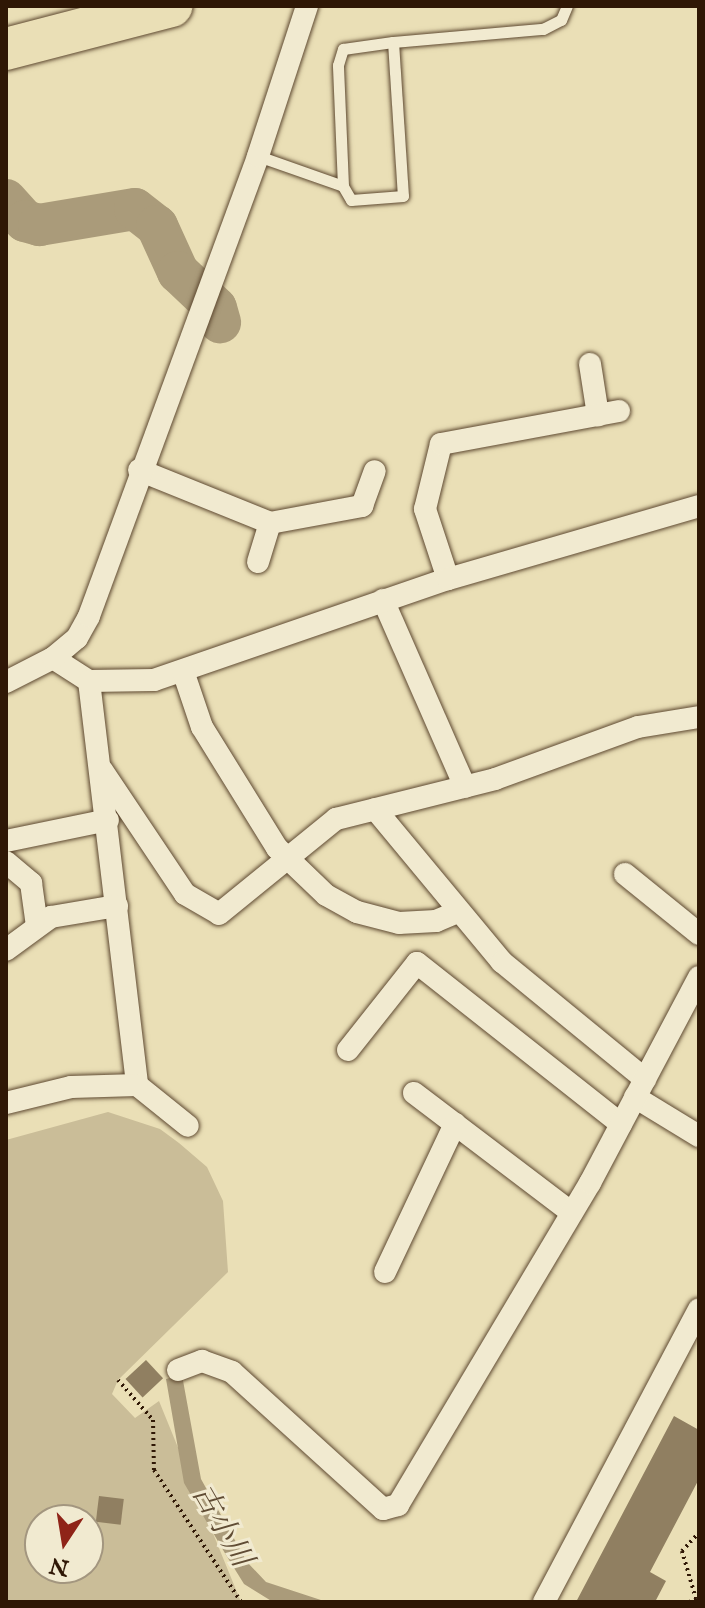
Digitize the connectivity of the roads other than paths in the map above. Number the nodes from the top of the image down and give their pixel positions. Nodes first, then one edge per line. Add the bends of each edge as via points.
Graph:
1 (171, 6) edge
2 (307, 6) edge
3 (567, 6) edge
4 (393, 42) junction
5 (6, 49) edge
6 (258, 156) junction
7 (343, 186) junction
8 (590, 364) dead end
9 (139, 470) junction
10 (375, 471) dead end
11 (699, 506) edge
12 (270, 523) junction
13 (258, 562) dead end
14 (448, 579) junction
15 (383, 600) junction
16 (53, 658) junction
17 (183, 671) junction
18 (89, 681) junction
19 (6, 682) edge
20 (699, 717) edge
21 (102, 770) junction
22 (465, 787) junction
23 (375, 809) junction
24 (108, 820) junction
25 (6, 841) edge
26 (285, 858) junction
27 (6, 862) edge
28 (625, 874) dead end
29 (117, 906) junction
30 (457, 912) junction
31 (37, 926) junction
32 (699, 934) edge
33 (6, 950) edge
34 (699, 977) edge
35 (348, 1050) dead end
36 (137, 1085) junction
37 (640, 1088) junction
38 (414, 1093) dead end
39 (6, 1103) edge
40 (455, 1124) junction
41 (621, 1124) junction
42 (188, 1126) dead end
43 (699, 1136) edge
44 (572, 1213) junction
45 (385, 1272) dead end
46 (699, 1309) edge
47 (178, 1370) dead end
48 (544, 1602) edge

1 - 5 highway
2 - 6 street
3 - 4 lane via 561,20 543,29
4 - 7 lane via 343,49 338,65
4 - 7 lane via 403,196 351,200
6 - 7 lane
6 - 9 street
8 - 14 street via 608,413 441,444 425,509
9 - 12 street
9 - 16 street via 89,616 77,638
10 - 12 street via 362,506
11 - 14 street
12 - 13 street
14 - 15 street
15 - 17 street
15 - 22 street
16 - 18 street
16 - 19 street
17 - 18 street via 123,684
17 - 26 street via 202,727
18 - 21 street
20 - 22 street via 638,727
21 - 24 street
21 - 26 street via 185,894 204,911 230,909
22 - 23 street
23 - 26 street via 336,819
23 - 30 street
24 - 25 street
24 - 29 street
26 - 30 street via 357,912 399,923 436,921
27 - 31 street via 31,883
28 - 32 street
29 - 31 street via 51,917
29 - 36 street
30 - 37 street via 502,962
31 - 33 street
34 - 37 street
35 - 41 street via 417,963
36 - 39 street via 71,1087
36 - 42 street
37 - 41 street
37 - 43 street
38 - 40 street
40 - 44 street
40 - 45 street
41 - 44 street
44 - 47 street via 398,1505 383,1509 232,1372 202,1361
46 - 48 street

